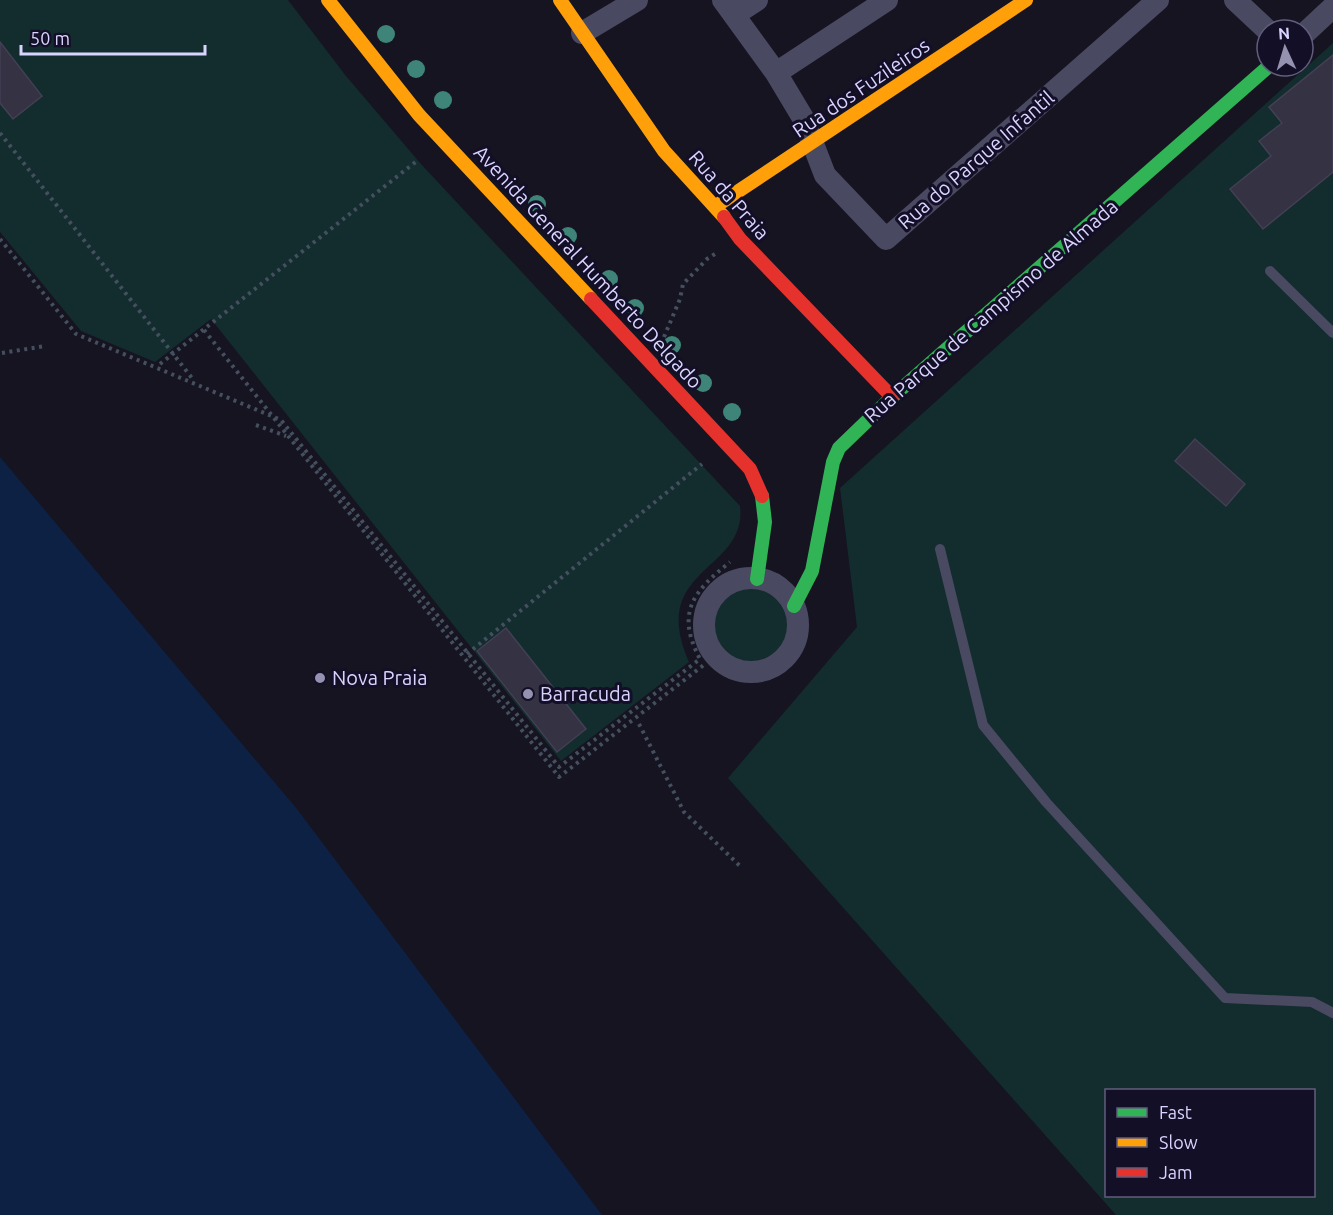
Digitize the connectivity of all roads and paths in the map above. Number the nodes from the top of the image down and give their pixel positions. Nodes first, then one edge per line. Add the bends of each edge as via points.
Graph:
1 (328, 0) edge
2 (560, 0) edge
3 (637, 0) edge
4 (757, 0) edge
5 (886, 0) edge
6 (1026, 0) edge
7 (1158, 0) edge
8 (1235, 0) edge
9 (1333, 7) edge
10 (728, 8) edge
11 (1255, 19) edge
12 (1315, 24) edge
13 (582, 33) junction
14 (776, 74) junction
15 (1255, 78) edge
16 (0, 133) edge
17 (812, 144) junction
18 (418, 160) dead end
19 (716, 206) junction
20 (740, 238) junction
21 (0, 239) edge
22 (1270, 271) dead end
23 (204, 330) junction
24 (1333, 333) edge
25 (664, 337) dead end
26 (45, 346) dead end
27 (2, 353) dead end
28 (174, 354) junction
29 (160, 364) dead end
30 (192, 378) dead end
31 (892, 397) junction
32 (271, 416) junction
33 (256, 425) dead end
34 (288, 437) junction
35 (702, 464) dead end
36 (940, 549) dead end
37 (733, 560) dead end
38 (757, 579) junction
39 (794, 606) junction
40 (468, 653) junction
41 (463, 657) junction
42 (705, 664) dead end
43 (639, 724) dead end
44 (740, 866) dead end
45 (1333, 1013) edge

1 - 38 street, Avenida General Humberto Delgado via 419,115 750,469 759,484 767,514
2 - 13 street, Rua da Praia
3 - 13 street
4 - 10 street
5 - 14 street
6 - 17 street, Rua dos Fuzileiros
7 - 17 street, Rua do Parque Infantil via 886,239 825,175
8 - 11 street
9 - 12 street
10 - 14 street
13 - 19 street, Rua da Praia via 664,150
14 - 17 street via 803,118
15 - 31 street, Rua Parque de Campismo de Almada
16 - 28 path
17 - 19 street, Rua dos Fuzileiros
18 - 23 path
19 - 20 street, Rua da Praia
20 - 25 path via 707,259 686,280
20 - 31 street, Rua da Praia
21 - 32 path via 76,334
22 - 24 lane
23 - 28 path
23 - 32 path
26 - 27 path
28 - 29 path
28 - 30 path
31 - 39 street, Rua Parque de Campismo de Almada via 846,441 833,462 812,571
32 - 34 path
32 - 40 path via 281,420
33 - 34 path
34 - 41 path
35 - 40 path
36 - 45 lane via 983,725 1046,802 1225,998 1312,1002
37 - 40 path via 702,584 689,612 688,628 700,659 559,767
38 - 39 street via 779,588
38 - 39 street via 742,579 717,592 704,618 708,646 728,667 756,672 783,660 797,635
40 - 41 path
41 - 42 path via 559,777
43 - 44 path via 684,812

